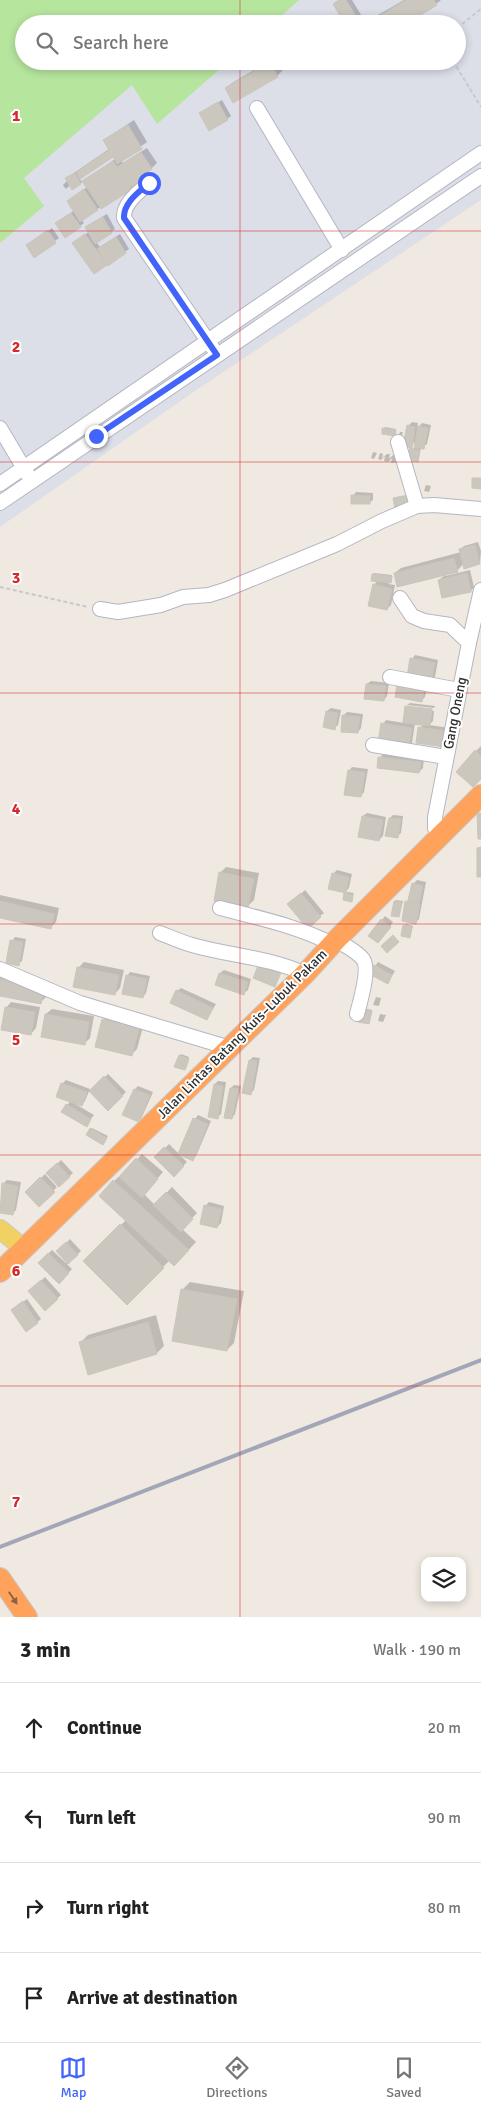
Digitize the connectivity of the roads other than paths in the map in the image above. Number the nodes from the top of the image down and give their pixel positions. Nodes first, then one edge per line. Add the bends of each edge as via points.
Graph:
1 (257, 108) dead end
2 (481, 153) edge
3 (481, 176) edge
4 (149, 183) dead end
5 (342, 250) junction
6 (208, 342) junction
7 (217, 355) junction
8 (0, 428) edge
9 (398, 442) dead end
10 (24, 468) junction
11 (31, 482) junction
12 (0, 484) edge
13 (0, 503) edge
14 (417, 506) junction
15 (481, 509) edge
16 (481, 590) edge
17 (400, 598) dead end
18 (100, 609) road end
19 (468, 643) junction
20 (390, 677) dead end
21 (459, 690) junction
22 (373, 745) dead end
23 (446, 757) junction
24 (481, 795) edge
25 (439, 837) junction
26 (220, 908) dead end
27 (160, 933) dead end
28 (334, 942) junction
29 (0, 969) edge
30 (304, 974) junction
31 (357, 1014) dead end
32 (230, 1048) junction
33 (0, 1229) edge
34 (24, 1248) junction
35 (0, 1272) edge
36 (0, 1578) edge
37 (27, 1617) edge

1 - 5 street
2 - 5 street
3 - 7 street
4 - 6 street via 129,202 124,218
5 - 6 street
6 - 7 street
6 - 10 street
7 - 11 street
8 - 10 street
9 - 14 street
10 - 11 street
10 - 12 street
11 - 13 street
14 - 15 street
14 - 18 street via 337,544 217,592 118,612
16 - 19 street, Gang Oneng
17 - 19 street via 412,616 450,625
19 - 21 street, Gang Oneng
20 - 21 street
21 - 23 street, Gang Oneng
22 - 23 street
23 - 25 street, Gang Oneng via 435,817
24 - 25 highway, Jalan Lintas Batang Kuis–Lubuk Pakam
25 - 28 highway, Jalan Lintas Batang Kuis–Lubuk Pakam
26 - 28 street via 288,925
27 - 30 street via 192,945 256,958
28 - 30 highway, Jalan Lintas Batang Kuis–Lubuk Pakam
28 - 31 street via 361,957 365,963
29 - 32 street via 80,1003
30 - 32 highway, Jalan Lintas Batang Kuis–Lubuk Pakam
32 - 34 highway, Jalan Lintas Batang Kuis–Lubuk Pakam
33 - 34 main road
34 - 35 highway, Jalan Lintas Batang Kuis–Lubuk Pakam
36 -> 37 highway

